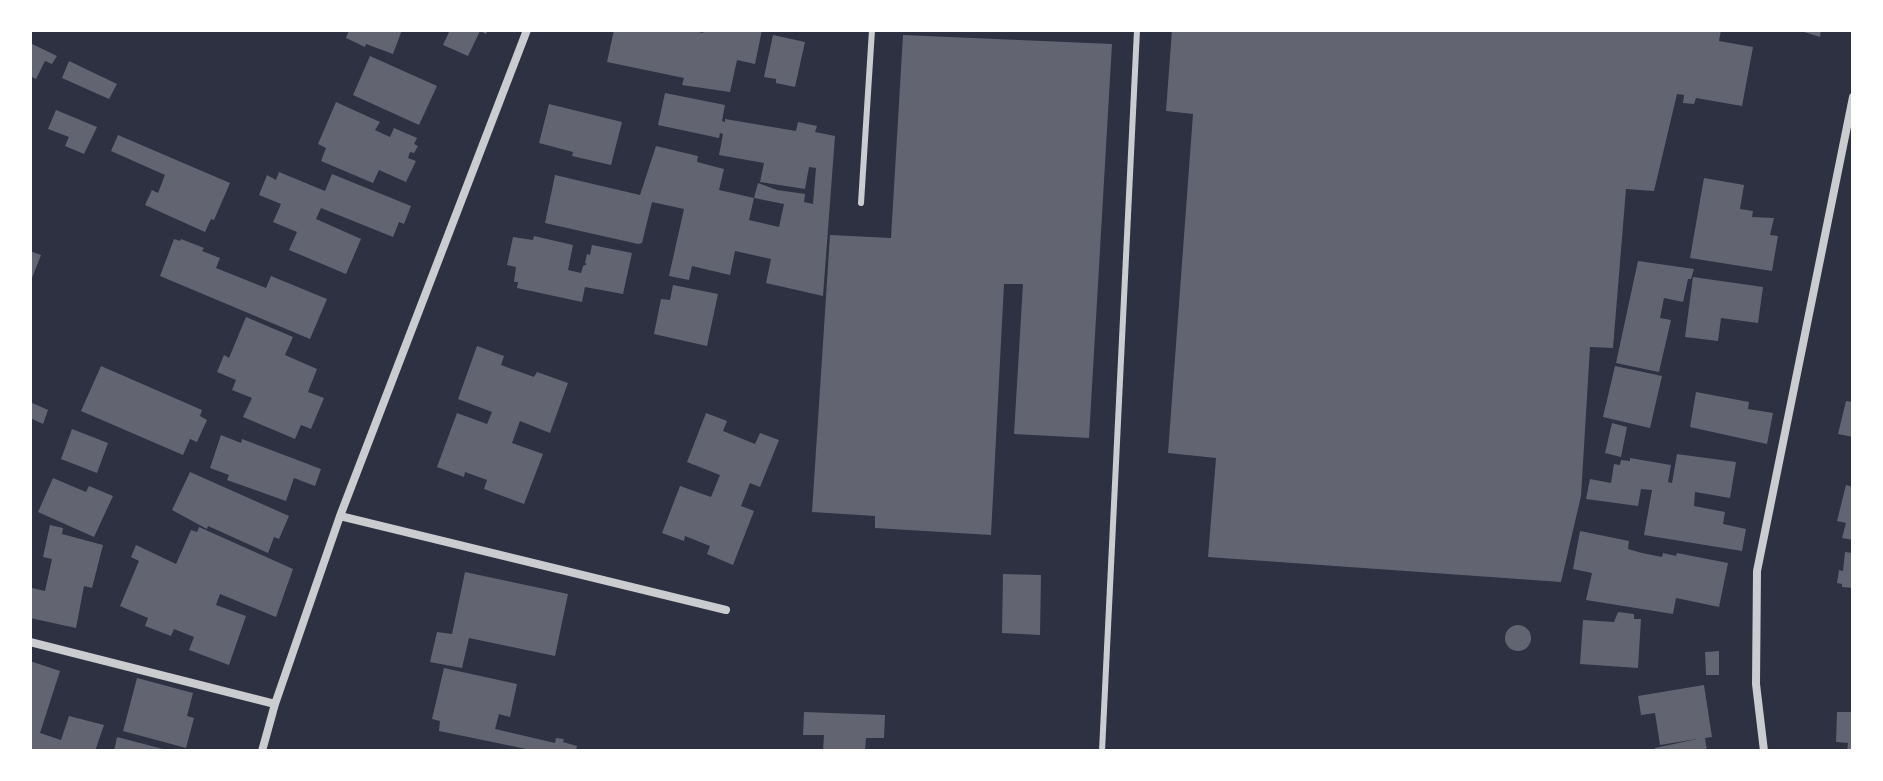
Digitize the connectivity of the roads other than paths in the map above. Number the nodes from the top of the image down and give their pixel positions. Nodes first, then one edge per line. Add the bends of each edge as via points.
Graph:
1 (527, 30) edge
2 (872, 30) edge
3 (1137, 30) edge
4 (1853, 97) edge
5 (861, 203) dead end
6 (340, 516) junction
7 (726, 610) dead end
8 (30, 642) edge
9 (275, 704) junction
10 (262, 751) edge
11 (1102, 751) edge
12 (1764, 751) edge

1 - 6 street
2 - 5 lane
3 - 11 lane
4 - 12 street via 1757,571 1756,684
6 - 7 street
6 - 9 street
8 - 9 street
9 - 10 street

